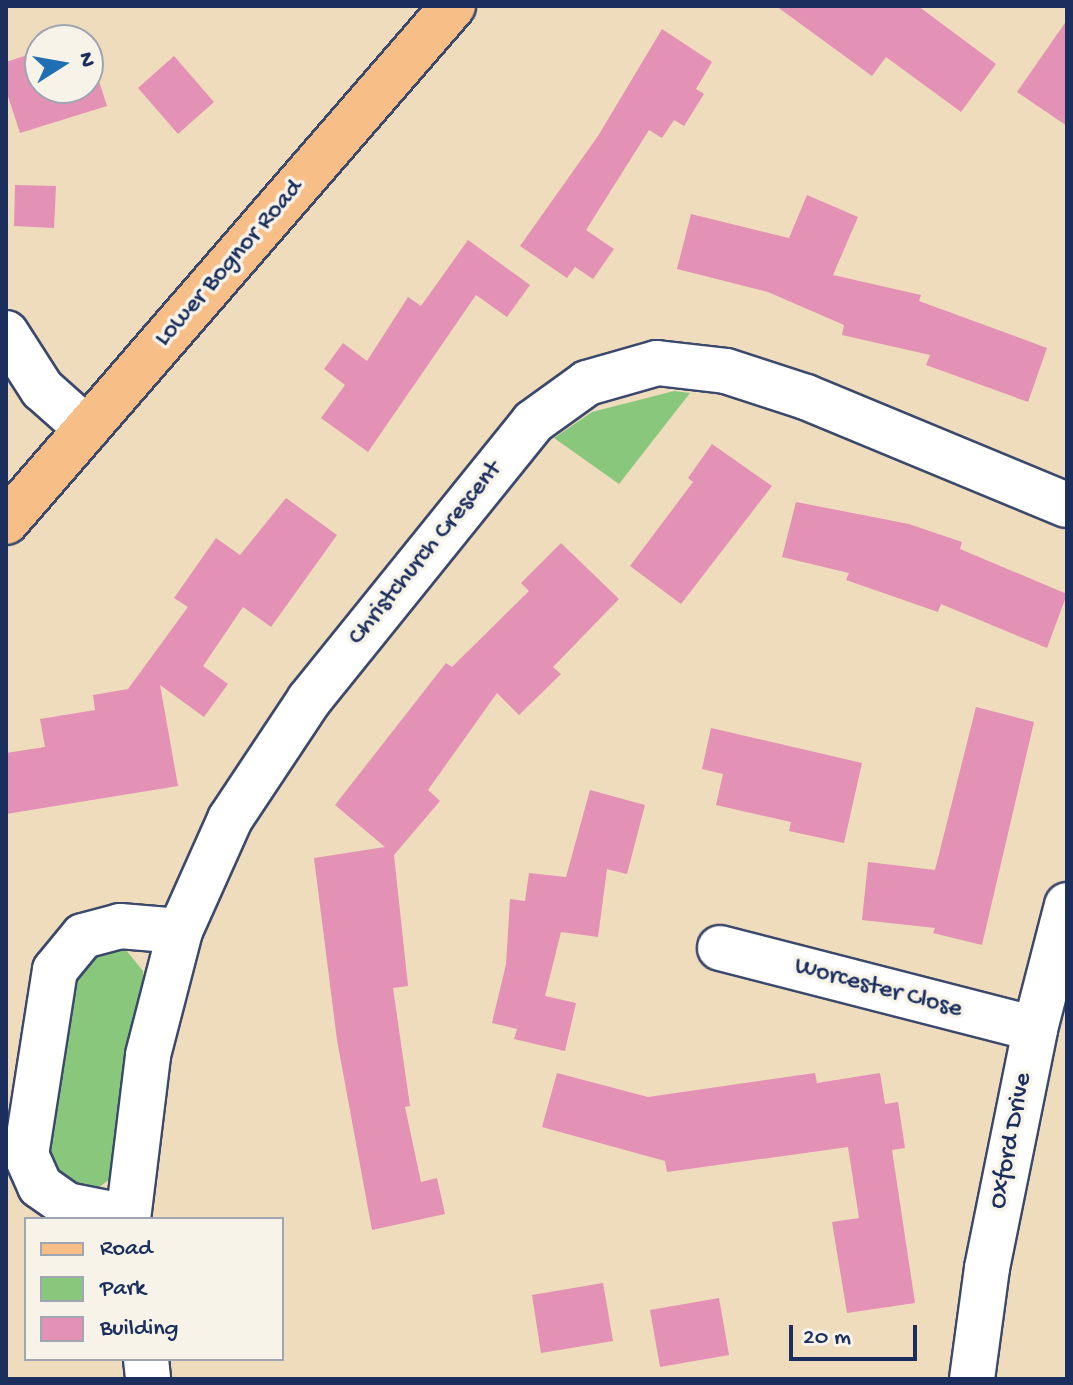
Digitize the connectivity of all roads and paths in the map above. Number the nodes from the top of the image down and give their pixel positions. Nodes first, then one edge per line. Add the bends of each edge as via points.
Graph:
1 (453, 6) edge
2 (10, 347) edge
3 (87, 429) junction
4 (1067, 505) edge
5 (6, 522) edge
6 (1067, 905) edge
7 (180, 931) junction
8 (720, 948) dead end
9 (1035, 1029) junction
10 (123, 1217) edge
11 (128, 1217) edge
12 (972, 1379) edge

1 - 3 main road, Lower Bognor Road
2 - 3 street via 42,389
3 - 5 main road, Lower Bognor Road
4 - 7 street, Christchurch Crescent via 806,397 726,371 657,363 587,383 533,422 309,700 230,819
6 - 9 street, Oxford Drive
7 - 10 street via 120,926 83,936 55,970 26,1155 40,1186 67,1205
7 - 11 street, Christchurch Crescent via 148,1055
8 - 9 street, Worcester Close
9 - 12 street, Oxford Drive via 987,1268

